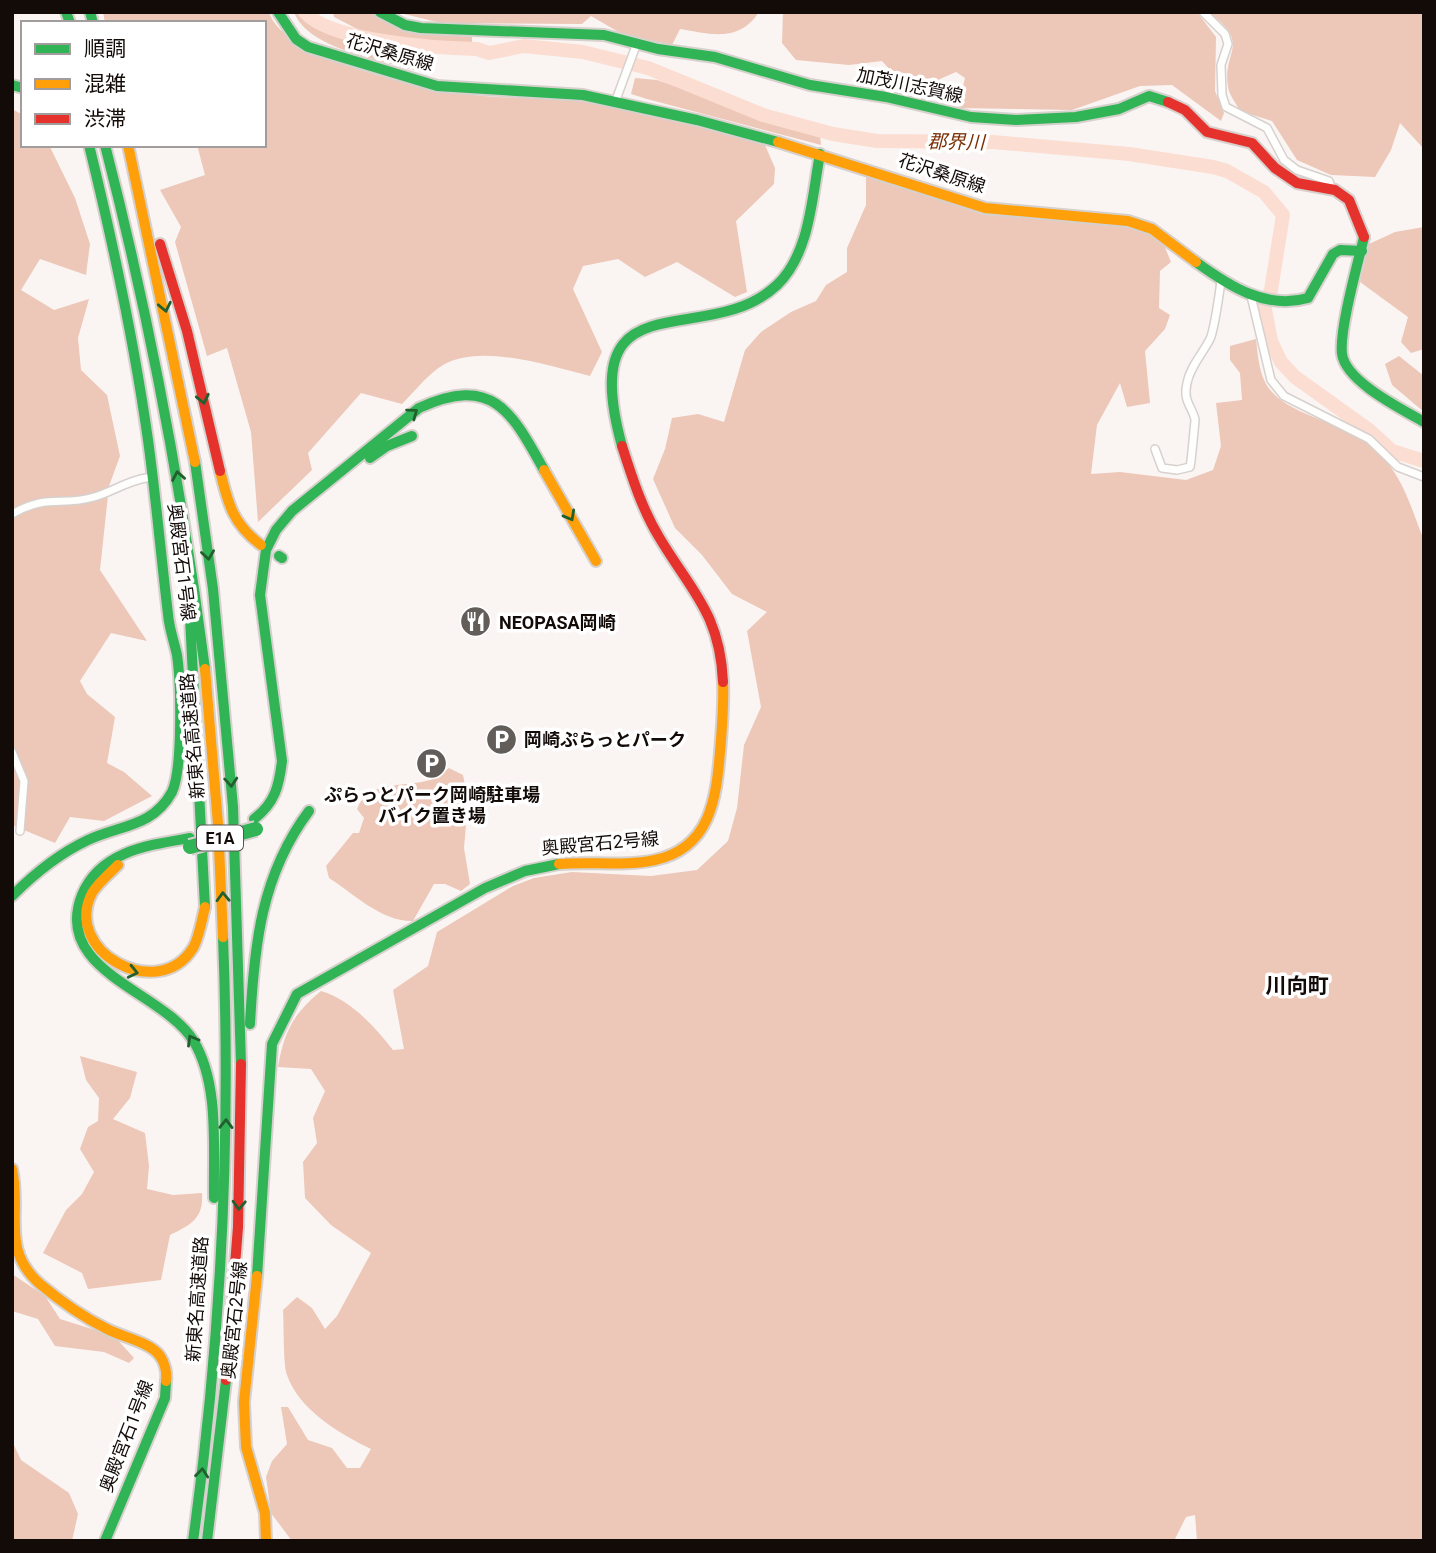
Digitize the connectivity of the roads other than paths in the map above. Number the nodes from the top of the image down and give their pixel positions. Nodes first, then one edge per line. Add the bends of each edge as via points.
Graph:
1 (278, 12) edge
2 (380, 12) edge
3 (1203, 12) edge
4 (633, 50) junction
5 (617, 99) junction
6 (90, 147) edge
7 (105, 147) edge
8 (129, 147) edge
9 (130, 147) edge
10 (820, 155) junction
11 (1332, 190) junction
12 (1362, 251) junction
13 (1221, 280) junction
14 (1253, 296) junction
15 (1424, 422) edge
16 (412, 436) dead end
17 (1155, 449) dead end
18 (1424, 477) edge
19 (146, 478) dead end
20 (12, 514) edge
21 (261, 545) dead end
22 (192, 557) junction
23 (596, 561) dead end
24 (12, 752) edge
25 (309, 811) dead end
26 (255, 824) junction
27 (20, 831) dead end
28 (190, 843) junction
29 (12, 896) edge
30 (243, 1129) junction
31 (12, 1169) edge
32 (209, 1399) junction
33 (105, 1541) edge
34 (193, 1541) edge
35 (207, 1541) edge
36 (266, 1541) edge

1 - 5 main road, 花沢桑原線 via 296,39 308,47 437,86
2 - 4 main road, 加茂川志賀線 via 421,28 587,32
3 - 11 street via 1225,34 1228,44 1221,65 1226,107 1267,128 1284,160 1297,170 1329,181
4 - 5 street
4 - 11 main road, 加茂川志賀線 via 715,57 810,85 971,117 1016,120 1097,114 1155,96 1185,110 1206,132 1252,143 1297,183
5 - 10 main road, 花沢桑原線
6 - 29 main road, 奥殿宮石1号線 via 113,239 143,405 168,617 176,646 179,761 172,791 152,817 69,850 41,867
22 -> 7 main road, 新東名高速道路 / E1A via 154,348
8 -> 30 main road, 新東名高速道路 / E1A via 177,363 213,590 236,844
9 -> 21 main road via 187,331 226,502 242,531
10 - 13 main road, 花沢桑原線 via 985,208 1112,218 1142,225
10 - 36 main road, 奥殿宮石2号線 via 797,251 776,287 734,308 668,320 644,330 618,353 609,378 609,400 649,517 705,605 720,649 724,711 717,788 707,826 692,844 671,855 548,865 485,888 310,984 297,994 272,1044 255,1317 244,1402 246,1447 265,1513
11 - 12 main road, 加茂川志賀線 via 1341,192 1357,211 1365,234
12 - 14 main road, 花沢桑原線 via 1333,254 1308,298 1290,303
12 - 15 main road via 1342,355 1372,391
13 - 14 main road, 花沢桑原線
13 - 17 street via 1212,336 1187,380 1188,410 1195,417 1192,463 1166,470 1158,466
14 - 18 street via 1270,380 1284,396 1369,439 1393,463
16 - 26 main road via 377,453 309,508 274,551 269,596 291,770 276,813
19 - 20 street via 93,498 37,502
28 -> 22 main road via 120,864 99,883 89,904 88,927 100,953 111,963 136,974 171,968 189,954 204,922 188,597
32 -> 22 main road, 新東名高速道路 / E1A via 226,1128 226,972 216,774
26 -> 23 main road via 272,803 282,774 260,596 266,547 292,512 419,408 436,398 467,392 489,397 506,409
24 - 27 street via 24,781
25 - 30 main road via 276,858 263,902
26 - 28 main road, bridge
32 -> 28 main road via 213,1151 201,1058 182,1024 94,961 78,925 78,906 86,885 108,861 126,852
30 -> 35 main road, 新東名高速道路 / E1A via 225,1400
31 - 33 main road, 奥殿宮石1号線 via 16,1186 14,1240 27,1272 104,1328 153,1350 167,1372 165,1398
34 -> 32 main road, 新東名高速道路 / E1A

